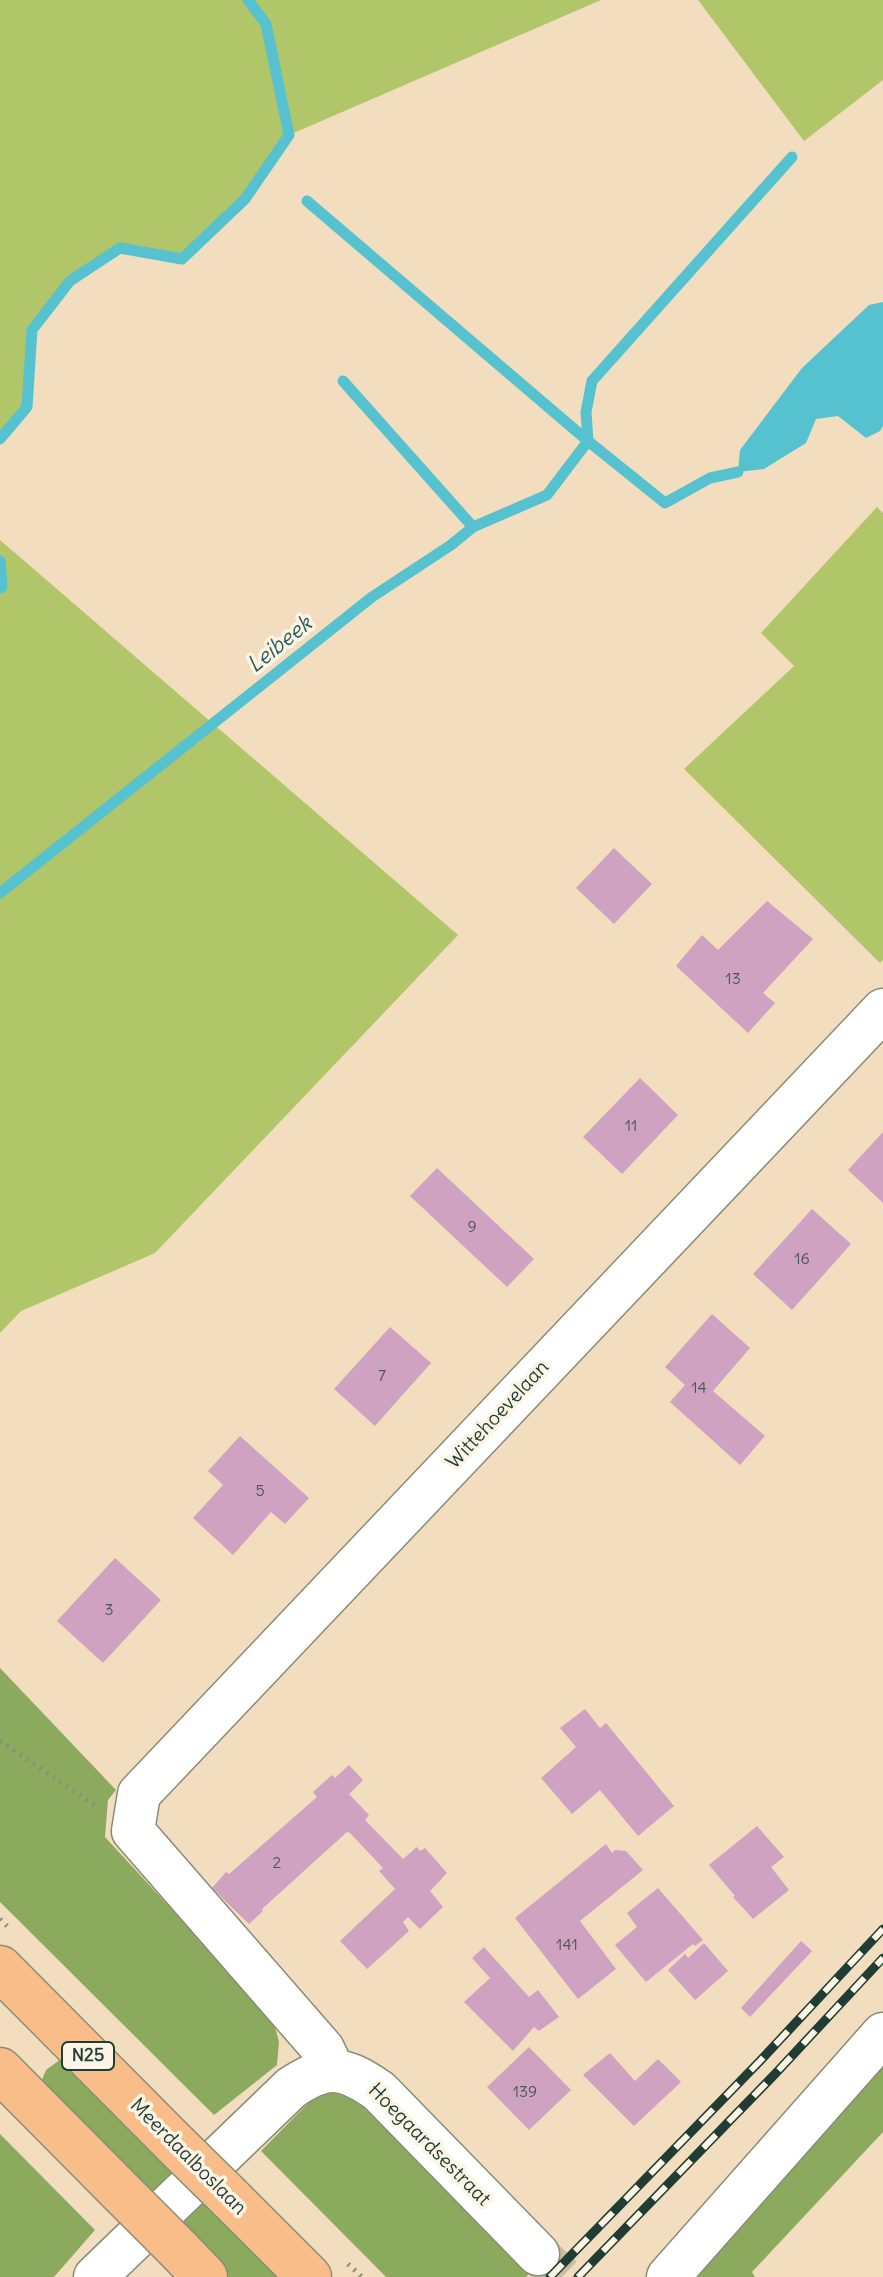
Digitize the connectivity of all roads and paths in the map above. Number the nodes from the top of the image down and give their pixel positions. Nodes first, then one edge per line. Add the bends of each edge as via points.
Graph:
1 (883, 1010) edge
2 (0, 1741) edge
3 (133, 1831) junction
4 (0, 1968) edge
5 (883, 2034) edge
6 (0, 2070) edge
7 (333, 2070) junction
8 (538, 2254) tunnel mouth
9 (192, 2264) edge
10 (95, 2277) edge
11 (309, 2277) edge
12 (668, 2277) edge

1 - 3 street, Wittehoevelaan via 139,1794
2 - 3 path
3 - 7 street via 323,2049
4 - 11 highway, Meerdaalboslaan / N25, bridge
5 - 12 street
6 - 9 highway, bridge
7 - 8 street, Hoegaardsestraat via 358,2076 379,2091
7 - 10 street via 310,2075 291,2088

